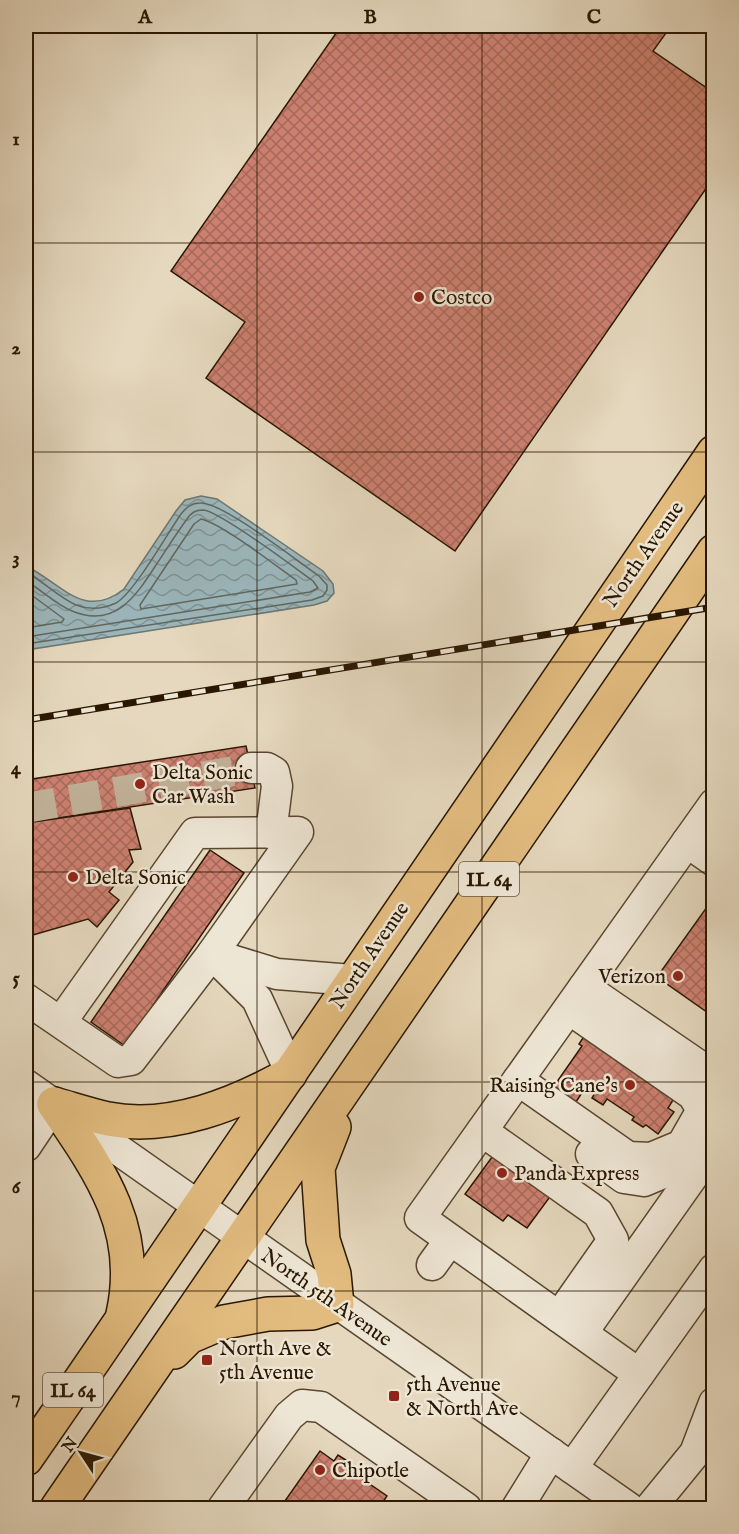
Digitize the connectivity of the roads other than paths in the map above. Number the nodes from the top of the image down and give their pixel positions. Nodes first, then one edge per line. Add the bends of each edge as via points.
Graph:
1 (714, 452) edge
2 (714, 551) edge
3 (250, 768) tunnel mouth
4 (714, 804) edge
5 (272, 832) junction
6 (687, 842) junction
7 (714, 861) edge
8 (212, 954) junction
9 (352, 980) junction
10 (577, 998) junction
11 (26, 999) edge
12 (61, 1022) junction
13 (363, 1063) junction
14 (291, 1073) junction
15 (714, 1076) edge
16 (26, 1084) edge
17 (513, 1088) junction
18 (54, 1104) junction
19 (482, 1131) junction
20 (26, 1146) edge
21 (714, 1146) edge
22 (199, 1207) junction
23 (243, 1238) junction
24 (450, 1240) junction
25 (432, 1265) dead end
26 (714, 1269) edge
27 (337, 1305) junction
28 (121, 1321) junction
29 (571, 1325) junction
30 (639, 1374) junction
31 (149, 1376) junction
32 (714, 1403) edge
33 (26, 1459) edge
34 (561, 1461) junction
35 (57, 1509) edge
36 (223, 1509) edge
37 (466, 1509) edge
38 (517, 1509) edge
39 (629, 1509) edge
40 (650, 1509) edge

1 - 9 main road, North Avenue / IL 64
2 - 13 main road, IL 64
3 - 5 street via 274,772 277,786
4 - 6 street
5 - 8 street via 298,832
5 - 12 street via 195,833
6 - 7 street
6 - 10 street
8 - 9 street via 277,974
8 - 12 street via 131,1060 118,1062
8 - 14 street via 257,999
9 - 14 main road, North Avenue / IL 64
10 - 15 street
10 - 17 street
10 - 17 street via 693,1095 702,1110 682,1145 651,1158 628,1157
11 - 12 street
13 - 23 main road, IL 64
13 - 27 main road via 318,1168 324,1240 334,1274
14 - 18 main road via 216,1109 186,1117 146,1122 110,1119
14 - 22 main road, North Avenue / IL 64
16 - 18 street, North 5th Avenue
17 - 19 street
18 - 20 street
18 - 22 street, North 5th Avenue
18 - 28 main road via 96,1165 123,1232 128,1267
19 - 24 street via 420,1218
19 - 29 street via 598,1213 613,1240
21 - 29 street
22 - 23 street, North 5th Avenue
22 - 28 main road, North Avenue / IL 64
23 - 27 street, North 5th Avenue
23 - 31 main road, IL 64
24 - 25 street
24 - 29 street
26 - 30 street
27 - 31 main road via 312,1313 268,1314 224,1322 189,1337
27 - 34 street, North 5th Avenue
28 - 33 main road, North Avenue / IL 64
29 - 30 street
30 - 34 street
31 - 35 main road, IL 64
32 - 40 street via 695,1453
34 - 38 street
34 - 39 street, North 5th Avenue
36 - 37 street via 289,1416 302,1405 321,1407

